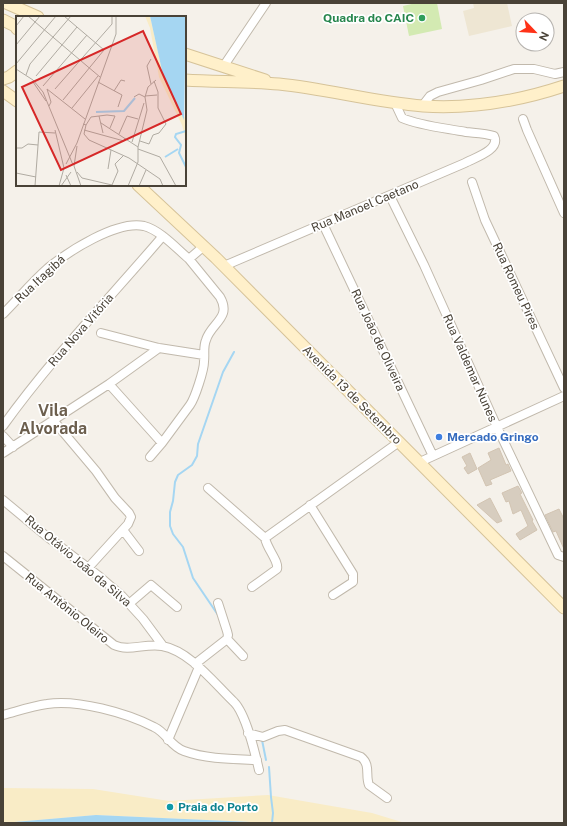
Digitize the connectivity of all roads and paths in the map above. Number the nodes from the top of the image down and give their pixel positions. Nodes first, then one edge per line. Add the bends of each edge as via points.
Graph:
1 (6, 3) edge
2 (266, 3) edge
3 (36, 16) edge
4 (7, 20) edge
5 (16, 28) edge
6 (186, 54) edge
7 (223, 67) junction
8 (16, 72) edge
9 (564, 72) edge
10 (3, 80) edge
11 (16, 80) edge
12 (186, 80) edge
13 (279, 84) junction
14 (564, 86) edge
15 (3, 91) edge
16 (16, 100) edge
17 (3, 102) edge
18 (395, 102) junction
19 (16, 106) edge
20 (423, 106) junction
21 (524, 119) dead end
22 (472, 182) dead end
23 (139, 186) edge
24 (390, 196) junction
25 (564, 213) edge
26 (323, 224) junction
27 (162, 237) junction
28 (204, 246) junction
29 (189, 259) junction
30 (224, 266) junction
31 (3, 314) edge
32 (100, 333) dead end
33 (159, 348) junction
34 (204, 355) junction
35 (109, 384) junction
36 (564, 388) edge
37 (564, 396) edge
38 (53, 420) junction
39 (3, 426) edge
40 (497, 427) junction
41 (3, 436) edge
42 (399, 442) junction
43 (162, 443) junction
44 (13, 447) junction
45 (3, 453) edge
46 (433, 456) junction
47 (150, 457) dead end
48 (420, 462) junction
49 (208, 488) dead end
50 (3, 500) edge
51 (310, 505) junction
52 (123, 530) junction
53 (265, 538) junction
54 (139, 551) dead end
55 (3, 556) edge
56 (564, 557) edge
57 (88, 568) junction
58 (252, 587) dead end
59 (333, 595) dead end
60 (130, 603) junction
61 (218, 603) dead end
62 (177, 606) dead end
63 (564, 608) edge
64 (227, 639) junction
65 (163, 646) junction
66 (243, 656) dead end
67 (197, 665) junction
68 (3, 715) edge
69 (248, 733) junction
70 (168, 740) junction
71 (257, 760) junction
72 (259, 770) dead end
73 (387, 798) dead end

1 - 3 main road
2 - 7 street
4 - 5 main road
6 - 7 main road
7 - 13 main road
8 - 10 main road
9 - 20 street via 555,74 534,69 514,69 438,92 430,96
10 - 11 main road
12 - 13 main road
13 - 18 main road
14 - 20 main road via 532,96 489,103
15 - 16 main road
17 - 19 main road
18 - 20 main road
18 - 24 street, Rua Manoel Caetano via 402,118 411,122 488,134 495,139 494,145 487,152
21 - 25 street
22 - 36 street, Rua Romeu Pires via 485,220
23 - 28 main road, Avenida 13 de Setembro
24 - 26 street, Rua Manoel Caetano
24 - 40 street, Rua Valdemar Nunes
26 - 30 street, Rua Manoel Caetano
26 - 46 street, Rua João de Oliveira
27 - 29 street, Rua Itagibá
27 - 31 street, Rua Itagibá via 144,226 117,229 98,236 47,269
27 - 39 street, Rua Nova Vitória via 81,329
28 - 29 street
28 - 30 main road, Avenida 13 de Setembro
29 - 34 street, Rua Itagibá via 223,302 223,314 206,340
30 - 42 main road, Avenida 13 de Setembro
32 - 33 street
33 - 34 street
33 - 35 street
34 - 43 street, Rua Itagibá via 194,399
35 - 38 street
35 - 43 street
37 - 40 street
38 - 44 street
38 - 52 street via 129,513 130,520
40 - 46 street
40 - 56 street, Rua Valdemar Nunes via 558,554
41 - 44 street
42 - 48 main road, Avenida 13 de Setembro
42 - 51 street
43 - 47 street, Rua Itagibá
44 - 45 street
46 - 48 street
48 - 63 main road, Avenida 13 de Setembro
49 - 53 street
50 - 57 street, Rua Otávio João da Silva
51 - 53 street
51 - 59 street via 354,578 353,582
52 - 54 street
52 - 57 street
53 - 58 street via 268,550 278,566
55 - 65 street, Rua Antônio Oleiro via 114,645 125,649 150,645
57 - 60 street, Rua Otávio João da Silva
60 - 62 street via 151,585
60 - 65 street, Rua Otávio João da Silva
61 - 64 street via 228,631
64 - 66 street
64 - 67 street
65 - 67 street, Rua Antônio Oleiro
67 - 69 street, Rua Antônio Oleiro via 237,704
67 - 70 street
68 - 70 street via 49,703 80,704 112,711 148,724 162,732
69 - 71 street, Rua Antônio Oleiro
69 - 73 street via 263,737 285,730 361,757 366,762 369,785
70 - 71 street via 174,746 191,753
71 - 72 street, Rua Antônio Oleiro

